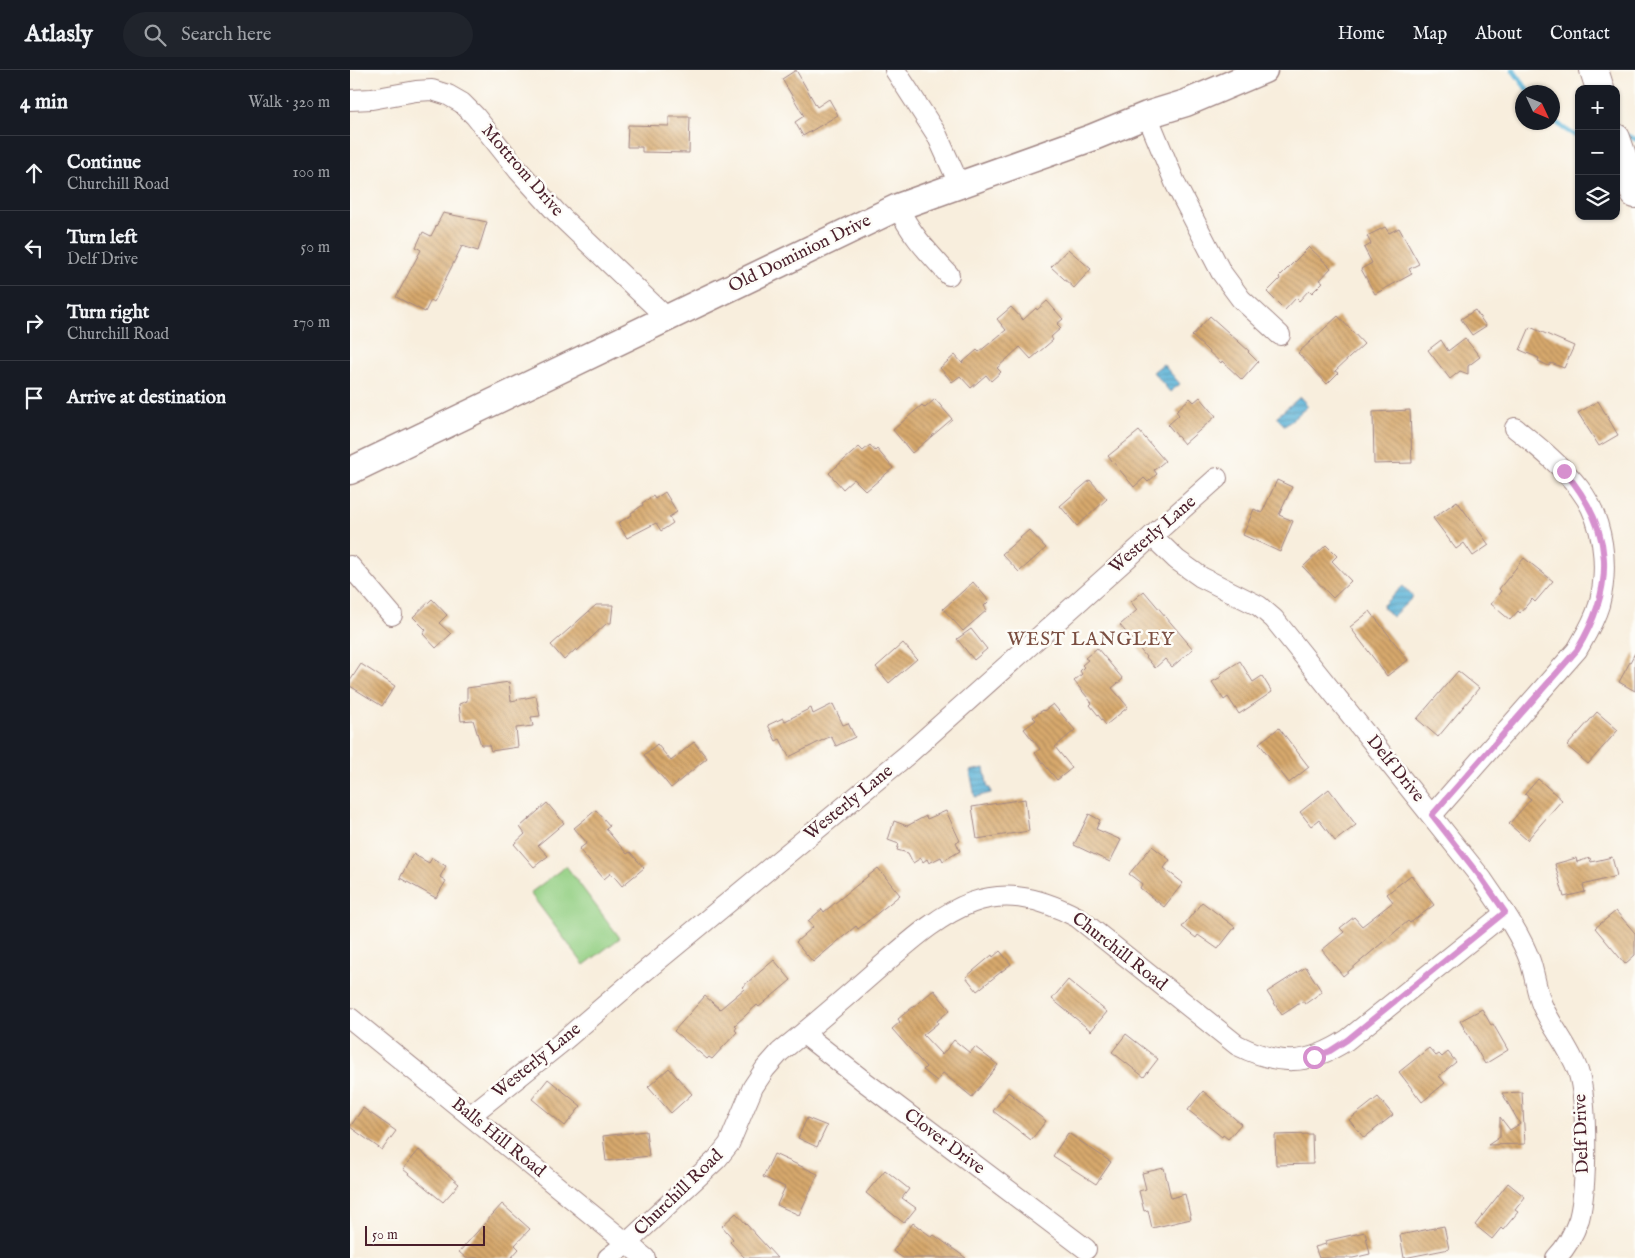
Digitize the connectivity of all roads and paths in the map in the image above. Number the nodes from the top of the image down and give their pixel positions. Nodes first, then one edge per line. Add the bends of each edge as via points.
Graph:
1 (895, 70) edge
2 (1264, 70) edge
3 (1594, 70) edge
4 (1599, 85) edge
5 (350, 100) edge
6 (1148, 115) junction
7 (1620, 150) edge
8 (1631, 183) edge
9 (960, 186) junction
10 (898, 206) junction
11 (949, 275) dead end
12 (667, 318) junction
13 (1280, 335) dead end
14 (1515, 428) dead end
15 (350, 471) edge
16 (1218, 478) dead end
17 (1152, 536) junction
18 (350, 566) edge
19 (392, 615) dead end
20 (1432, 815) junction
21 (1505, 912) junction
22 (353, 1026) edge
23 (804, 1034) junction
24 (471, 1115) junction
25 (627, 1243) junction
26 (1086, 1249) dead end
27 (608, 1258) edge
28 (645, 1258) edge
29 (1556, 1258) edge

1 - 9 street via 937,135
2 - 6 main road, Old Dominion Drive via 1186,103
3 - 4 highway
5 - 12 street, Mottrom Drive via 432,90 462,102 556,212
6 - 9 main road, Old Dominion Drive
6 - 13 street via 1176,184 1221,272 1241,299
7 - 8 highway
9 - 10 main road, Old Dominion Drive
10 - 11 street via 915,237
10 - 12 main road, Old Dominion Drive
12 - 15 main road, Old Dominion Drive
14 - 20 street via 1564,471 1593,513 1604,557 1598,606 1577,650
16 - 17 street, Westerly Lane
17 - 20 street, Delf Drive via 1201,577 1259,606 1274,619
17 - 24 street, Westerly Lane via 907,755
18 - 19 street
20 - 21 street, Delf Drive
21 - 23 street, Churchill Road via 1347,1040 1312,1057 1274,1059 1237,1045 1077,917 1055,905 1010,897 986,899 942,916
21 - 29 street, Delf Drive via 1530,960 1542,1006 1571,1053 1579,1074 1583,1106 1584,1188 1572,1236
22 - 24 street, Balls Hill Road
23 - 25 street, Churchill Road via 765,1068 753,1087 729,1144 717,1159
23 - 26 street, Clover Drive
24 - 25 street, Balls Hill Road
25 - 27 street, Churchill Road
25 - 28 street, Balls Hill Road

